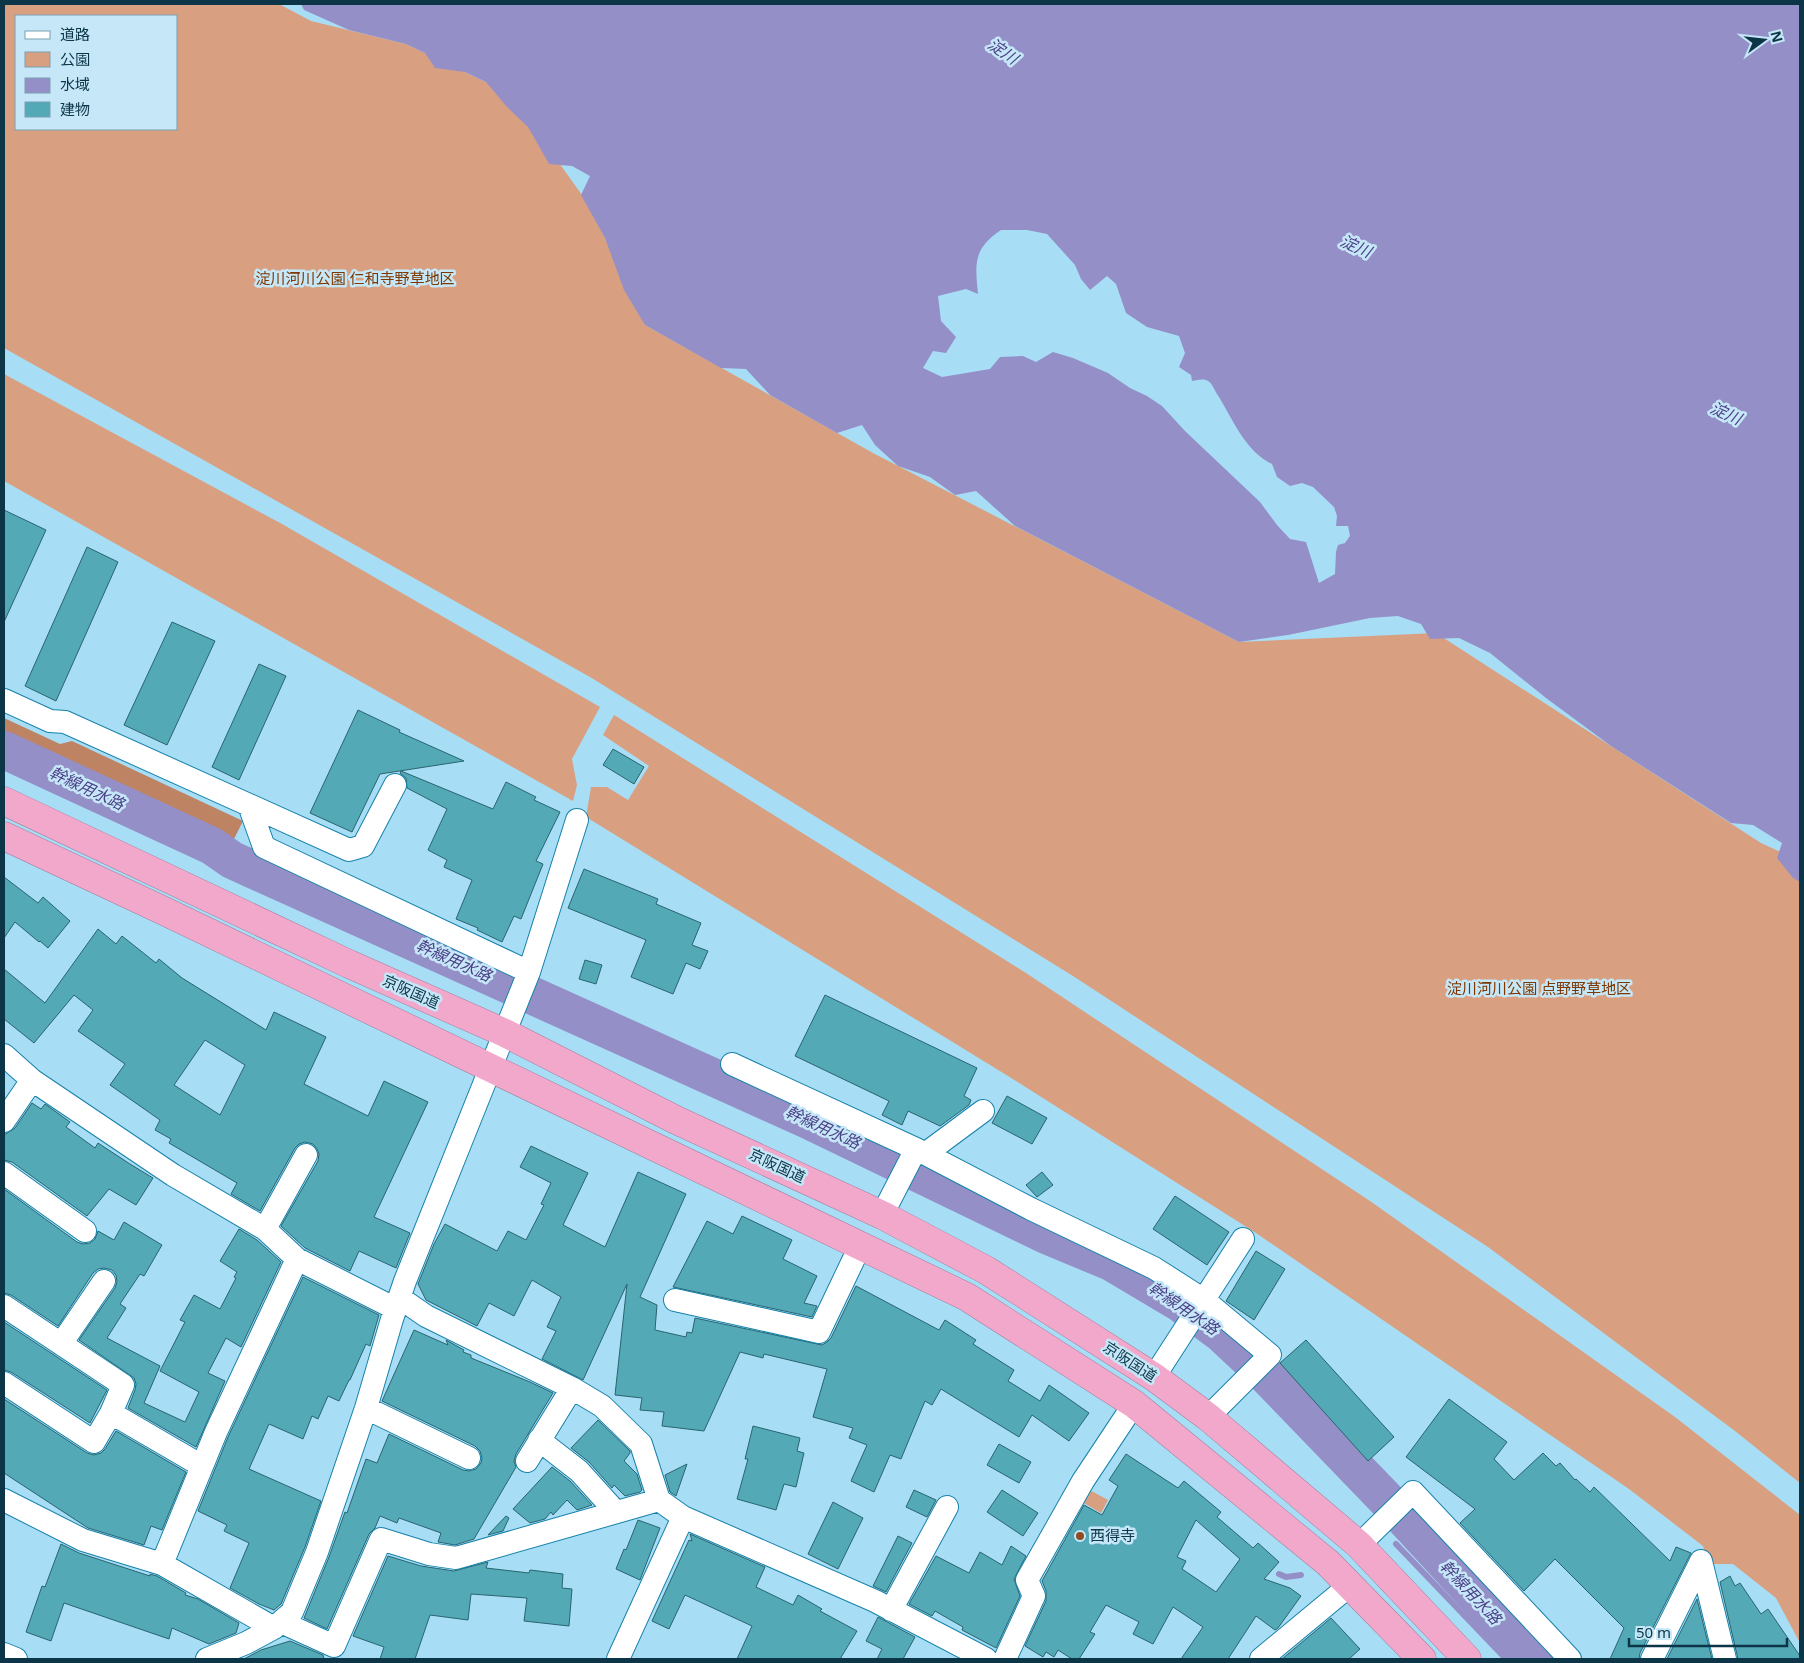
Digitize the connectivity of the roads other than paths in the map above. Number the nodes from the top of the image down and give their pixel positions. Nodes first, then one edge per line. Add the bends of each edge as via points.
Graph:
1 (4, 700) edge
2 (395, 785) dead end
3 (4, 801) edge
4 (249, 805) junction
5 (577, 820) dead end
6 (4, 836) edge
7 (528, 975) junction
8 (505, 1034) junction
9 (4, 1055) edge
10 (732, 1064) dead end
11 (490, 1069) junction
12 (32, 1080) junction
13 (983, 1111) dead end
14 (4, 1121) edge
15 (920, 1151) junction
16 (306, 1155) dead end
17 (4, 1173) edge
18 (888, 1203) junction
19 (265, 1229) junction
20 (85, 1232) dead end
21 (1243, 1239) dead end
22 (860, 1246) junction
23 (297, 1259) junction
24 (104, 1281) dead end
25 (676, 1300) dead end
26 (1204, 1300) junction
27 (398, 1303) junction
28 (4, 1306) edge
29 (61, 1344) junction
30 (1154, 1377) junction
31 (4, 1383) edge
32 (572, 1388) junction
33 (1134, 1404) junction
34 (366, 1408) junction
35 (112, 1413) junction
36 (1208, 1417) junction
37 (540, 1440) junction
38 (469, 1458) dead end
39 (527, 1460) dead end
40 (202, 1466) junction
41 (4, 1500) edge
42 (660, 1500) junction
43 (947, 1508) dead end
44 (616, 1512) junction
45 (683, 1517) junction
46 (1359, 1545) junction
47 (162, 1564) junction
48 (1349, 1586) junction
49 (890, 1610) junction
50 (278, 1625) junction
51 (4, 1654) edge
52 (16, 1659) edge
53 (207, 1659) edge
54 (618, 1659) edge
55 (986, 1659) edge
56 (1005, 1659) edge
57 (1261, 1659) edge
58 (1422, 1659) edge
59 (1467, 1659) edge
60 (1570, 1659) edge
61 (1652, 1659) edge
62 (1724, 1659) edge

1 - 4 street via 50,722 65,722
2 - 4 street via 363,846 349,850
3 - 8 highway, 京阪国道
4 - 7 street via 264,847
5 - 7 street
6 - 11 highway
7 - 8 street
8 - 11 street
8 - 18 highway, 京阪国道 via 676,1120
9 - 12 street
10 - 15 street
11 - 22 highway
11 - 27 street
12 - 14 street
12 - 19 street via 173,1175
13 - 15 street
15 - 18 street
15 - 26 street via 1154,1268
16 - 19 street
17 - 20 street
18 - 30 highway, 京阪国道
19 - 23 street
21 - 26 street
22 - 25 street via 819,1332
22 - 33 highway via 967,1297
23 - 27 street
23 - 40 street
24 - 29 street
26 - 30 street
26 - 36 street via 1270,1355
27 - 32 street
27 - 34 street
28 - 29 street
29 - 35 street via 124,1385
30 - 36 highway, 京阪国道
31 - 35 street via 94,1442
32 - 37 street
32 - 42 street via 602,1406 641,1444
33 - 48 highway via 1328,1563
33 - 56 street via 1083,1481 1027,1580 1034,1596
34 - 38 street
34 - 50 street via 317,1552 292,1612
35 - 40 street
36 - 46 highway, 京阪国道
37 - 39 street
37 - 44 street via 580,1471
40 - 47 street
41 - 47 street via 83,1540
42 - 44 street
42 - 45 street
43 - 49 street
44 - 50 street via 456,1558 429,1554 381,1539 334,1646
45 - 49 street
45 - 54 street
46 - 59 highway, 京阪国道
46 - 60 street via 1413,1492
47 - 50 street
48 - 57 street
48 - 58 highway
49 - 55 street
50 - 53 street
51 - 52 street
61 - 62 street via 1701,1561

